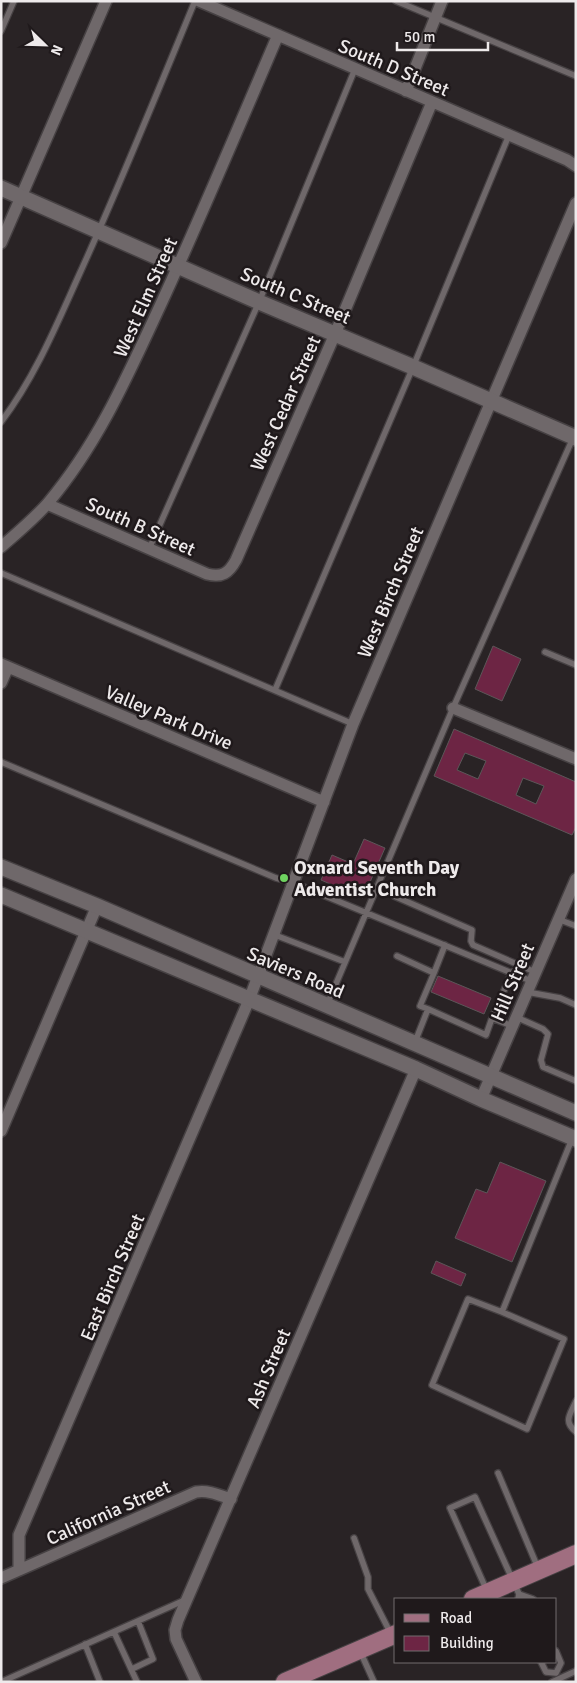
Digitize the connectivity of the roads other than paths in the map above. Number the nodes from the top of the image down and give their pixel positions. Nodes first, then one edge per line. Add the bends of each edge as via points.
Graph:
1 (14, 1) edge
2 (106, 1) edge
3 (194, 1) edge
4 (198, 1) edge
5 (396, 1) edge
6 (442, 1) edge
7 (435, 18) junction
8 (1, 31) edge
9 (278, 36) junction
10 (355, 69) junction
11 (576, 76) edge
12 (406, 91) junction
13 (432, 102) junction
14 (509, 135) junction
15 (576, 166) edge
16 (1, 188) edge
17 (21, 197) junction
18 (576, 203) edge
19 (99, 231) junction
20 (1, 243) edge
21 (179, 266) junction
22 (259, 302) junction
23 (335, 334) junction
24 (413, 366) junction
25 (492, 402) junction
26 (1, 422) edge
27 (575, 436) edge
28 (47, 504) junction
29 (1, 547) edge
30 (150, 549) junction
31 (1, 573) edge
32 (222, 575) joint
33 (545, 652) dead end
34 (5, 665) edge
35 (576, 665) edge
36 (1, 683) edge
37 (275, 690) junction
38 (453, 708) junction
39 (353, 724) junction
40 (576, 759) edge
41 (1, 762) edge
42 (324, 802) junction
43 (1, 867) edge
44 (576, 879) edge
45 (294, 883) junction
46 (1, 895) edge
47 (394, 896) dead end
48 (96, 906) junction
49 (365, 912) junction
50 (558, 919) junction
51 (576, 926) edge
52 (86, 931) junction
53 (275, 935) junction
54 (445, 945) junction
55 (397, 956) dead end
56 (345, 962) junction
57 (434, 972) junction
58 (512, 972) junction
59 (533, 976) junction
60 (259, 978) junction
61 (527, 992) junction
62 (250, 1000) junction
63 (576, 1005) edge
64 (326, 1006) junction
65 (428, 1010) junction
66 (492, 1018) junction
67 (514, 1022) junction
68 (414, 1044) junction
69 (416, 1069) junction
70 (490, 1077) junction
71 (576, 1081) edge
72 (481, 1099) junction
73 (576, 1113) edge
74 (1, 1131) edge
75 (574, 1138) edge
76 (502, 1312) junction
77 (576, 1401) edge
78 (576, 1432) edge
79 (498, 1473) dead end
80 (231, 1498) junction
81 (354, 1538) dead end
82 (576, 1554) edge
83 (19, 1570) junction
84 (538, 1570) junction
85 (1, 1578) edge
86 (517, 1592) edge
87 (481, 1596) edge
88 (530, 1598) edge
89 (187, 1599) junction
90 (138, 1621) junction
91 (114, 1632) junction
92 (394, 1635) edge
93 (85, 1644) junction
94 (360, 1649) junction
95 (557, 1653) edge
96 (542, 1663) edge
97 (132, 1670) junction
98 (576, 1671) edge
99 (557, 1676) junction
100 (1, 1682) edge
101 (100, 1682) edge
102 (137, 1682) edge
103 (196, 1682) edge
104 (285, 1682) edge
105 (374, 1682) edge
106 (552, 1682) edge

1 - 8 lane
2 - 17 street
3 - 19 lane
4 - 9 street, South D Street
5 - 7 lane
6 - 7 street
7 - 11 lane
7 - 12 street
9 - 10 street, South D Street
9 - 21 street, West Elm Street
10 - 12 street, South D Street
10 - 22 lane
12 - 13 street, South D Street
13 - 14 street, South D Street
13 - 23 street, West Cedar Street
14 - 15 street, South D Street
14 - 24 lane
16 - 17 main road, South C Street
17 - 19 main road, South C Street
17 - 20 street
18 - 25 street, West Birch Street
19 - 21 main road, South C Street
19 - 26 lane via 40,361 17,402
21 - 22 main road, South C Street
21 - 28 street, West Elm Street via 109,414 79,463
22 - 23 main road, South C Street
22 - 30 lane
23 - 24 main road, South C Street
23 - 32 street, West Cedar Street via 236,560
24 - 25 main road, South C Street
24 - 37 lane
25 - 27 main road, South C Street
25 - 39 street, West Birch Street
27 - 38 lane
28 - 29 street, West Elm Street
28 - 30 street, South B Street
30 - 32 street, South B Street via 206,574
31 - 37 lane
33 - 35 lane
34 - 36 street
34 - 42 street, Valley Park Drive
37 - 39 lane
38 - 40 street
38 - 49 lane
39 - 42 street, West Birch Street
41 - 45 lane
42 - 45 street, West Birch Street
43 - 48 main road, Saviers Road
44 - 50 street, Hill Street
45 - 49 lane
45 - 53 street, West Birch Street
46 - 52 main road
47 - 59 lane via 472,930 472,945
48 - 52 street
48 - 60 main road, Saviers Road
49 - 54 lane
49 - 56 lane
50 - 51 lane
50 - 59 street, Hill Street
52 - 62 main road
52 - 74 street
53 - 56 lane
53 - 60 street, West Birch Street
54 - 57 lane
54 - 58 lane
55 - 57 lane
56 - 64 lane
57 - 65 lane via 420,1006
58 - 59 lane
58 - 66 lane
59 - 61 street, Hill Street
60 - 62 street, West Birch Street
60 - 64 main road, Saviers Road
61 - 63 lane via 560,998
61 - 67 street, Hill Street
62 - 69 main road
62 - 83 street, East Birch Street via 19,1535
64 - 68 main road, Saviers Road
65 - 66 lane via 486,1035
65 - 68 lane
66 - 67 lane
67 - 70 street, Hill Street
67 - 71 lane via 542,1029 548,1034 543,1067
68 - 70 main road, Saviers Road
69 - 72 main road
69 - 80 street, Ash Street
70 - 72 street, Hill Street
70 - 73 main road, Saviers Road
72 - 75 main road
75 - 76 lane
76 - 76 lane via 564,1339 527,1429 432,1385 468,1299
77 - 78 lane via 567,1420 569,1427
79 - 84 lane
80 - 83 street, California Street via 212,1492 196,1492
80 - 89 street, Ash Street
81 - 92 lane via 368,1577 368,1588
82 - 84 main road
83 - 85 street, California Street
84 - 86 main road
86 - 87 main road
86 - 87 lane via 475,1497 450,1508
86 - 88 lane
89 - 90 lane
89 - 103 street, Ash Street via 175,1630
90 - 91 lane
90 - 97 lane via 153,1659
91 - 93 lane
91 - 97 lane
92 - 94 main road
93 - 100 lane
93 - 101 lane
94 - 104 main road via 312,1673
94 - 105 lane
95 - 99 lane via 561,1663
96 - 99 lane via 546,1672
97 - 102 lane
98 - 99 lane
99 - 106 lane

